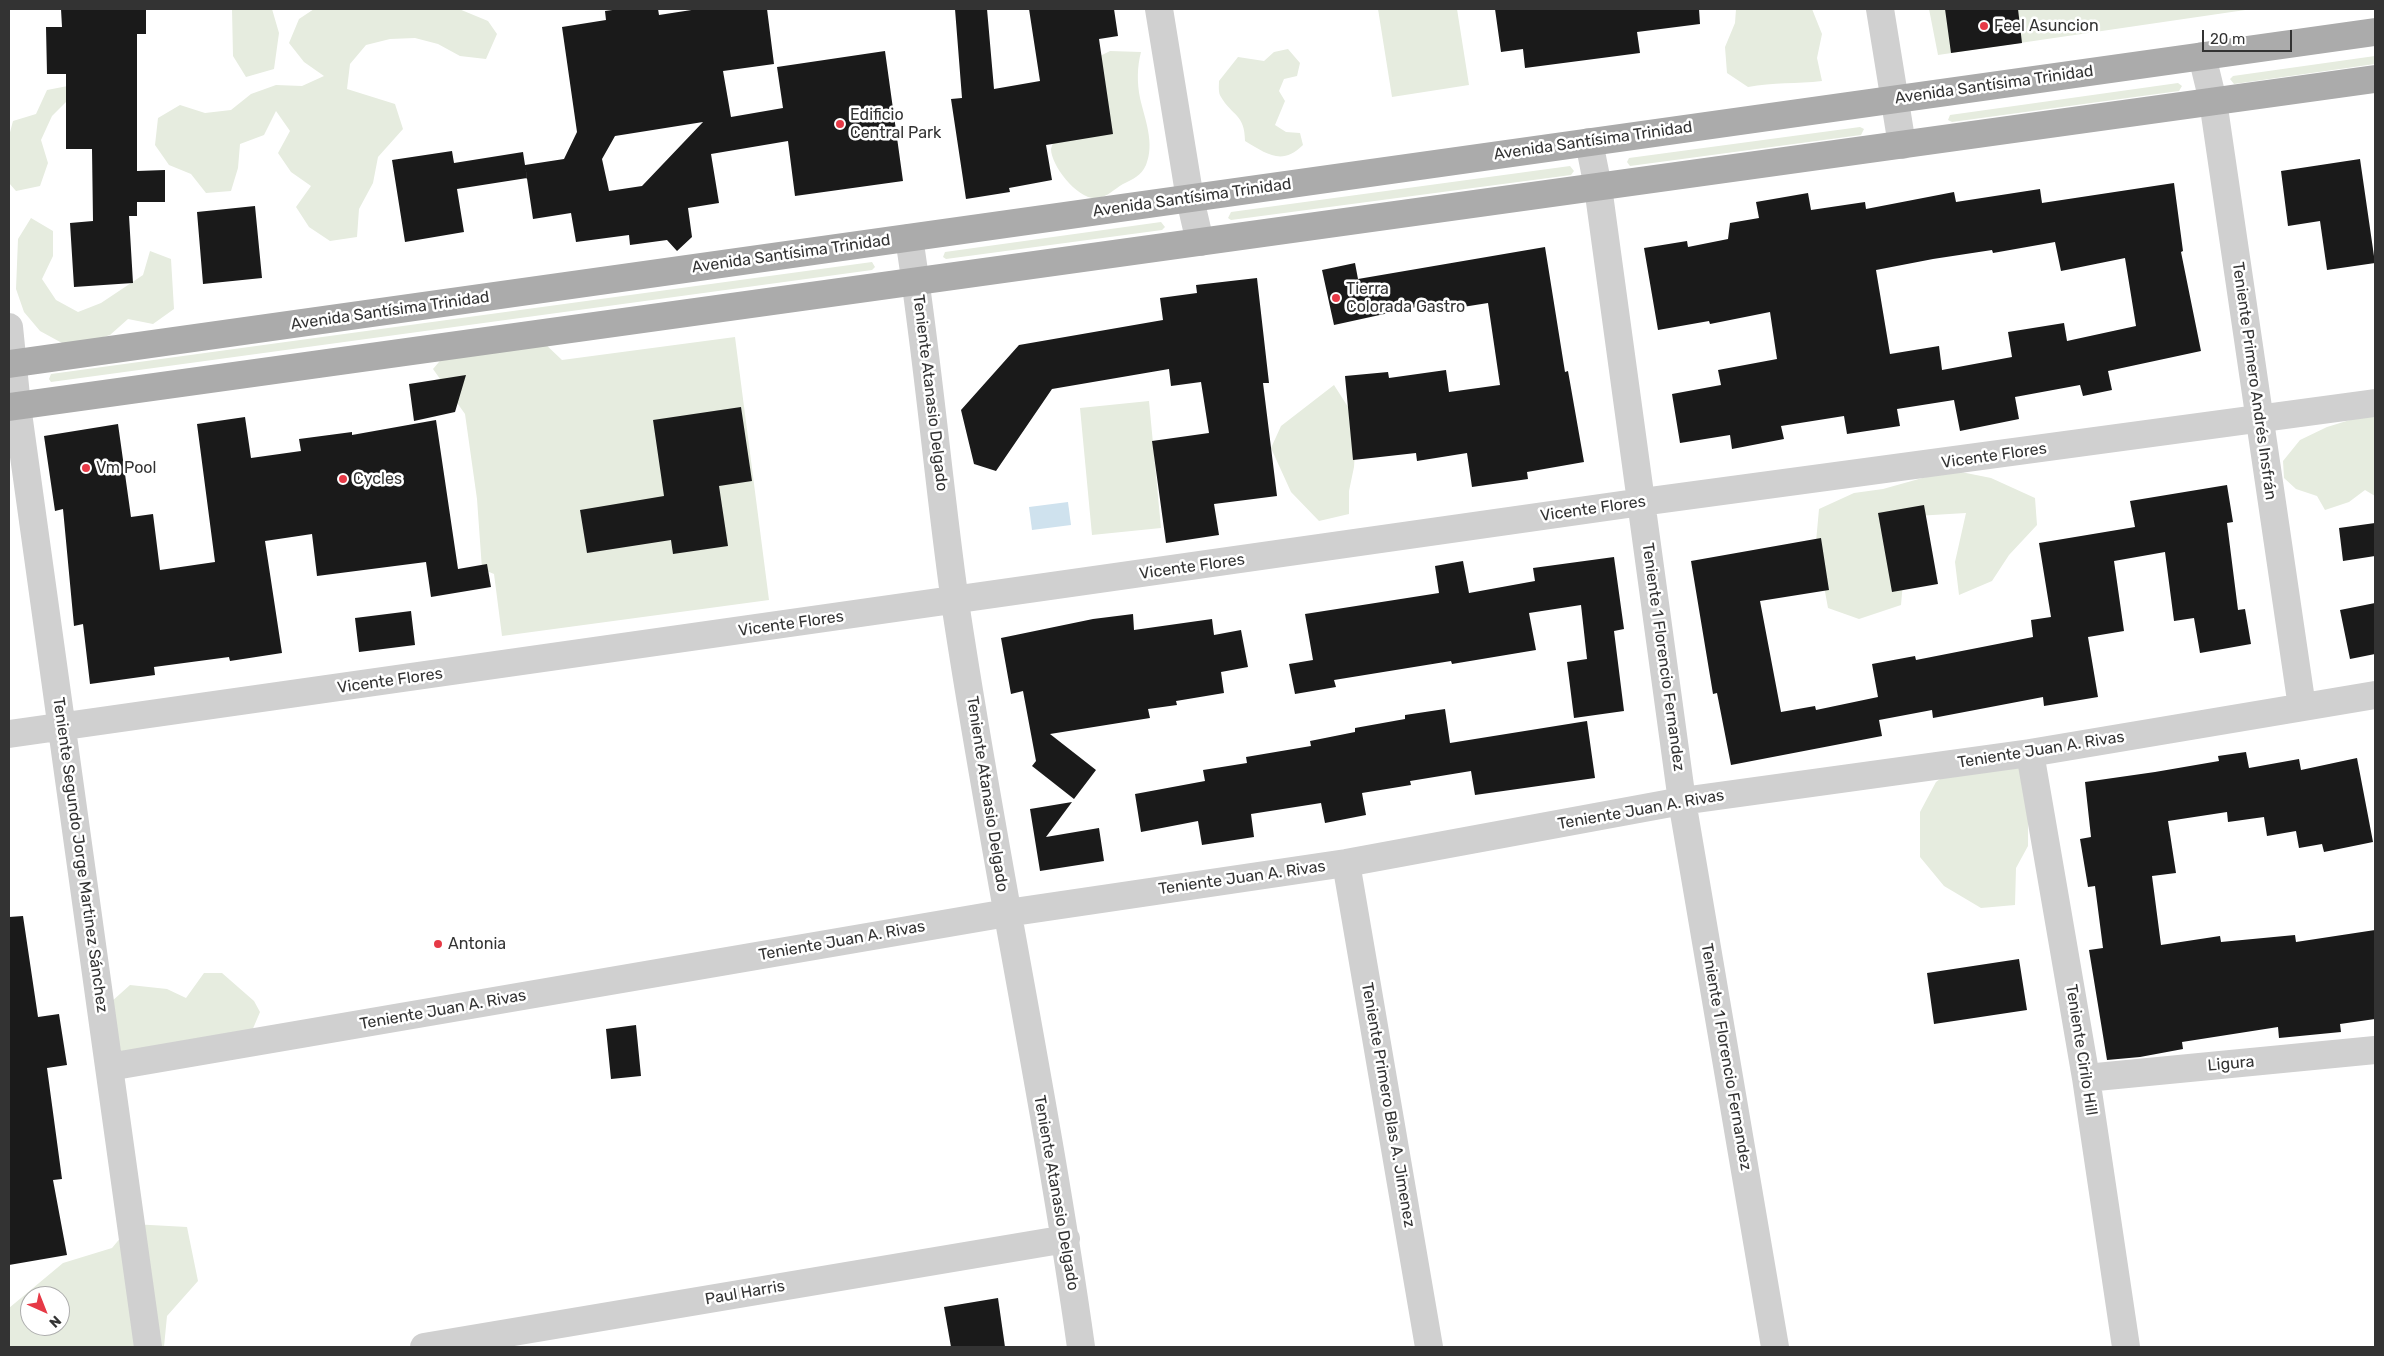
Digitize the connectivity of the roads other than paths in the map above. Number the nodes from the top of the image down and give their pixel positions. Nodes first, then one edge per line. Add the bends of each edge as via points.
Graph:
1 (1159, 9) edge
2 (1880, 9) edge
3 (2375, 32) edge
4 (2202, 56) junction
5 (2375, 79) edge
6 (1894, 99) junction
7 (2213, 102) junction
8 (1590, 142) junction
9 (1902, 145) junction
10 (1598, 187) junction
11 (1190, 198) junction
12 (909, 238) junction
13 (1200, 242) junction
14 (916, 282) junction
15 (9, 327) edge
16 (10, 364) edge
17 (2375, 403) edge
18 (13, 406) edge
19 (2260, 420) junction
20 (1642, 502) junction
21 (955, 601) junction
22 (2375, 695) edge
23 (2302, 707) junction
24 (62, 728) junction
25 (9, 734) edge
26 (2030, 753) junction
27 (1682, 801) junction
28 (1346, 863) junction
29 (1006, 913) junction
30 (2375, 1050) edge
31 (109, 1067) junction
32 (2086, 1078) junction
33 (1066, 1239) junction
34 (148, 1347) edge
35 (424, 1347) edge
36 (1081, 1347) edge
37 (1429, 1347) edge
38 (1775, 1347) edge
39 (2126, 1347) edge

1 - 11 street
2 - 6 street
3 - 4 main road, Avenida Santísima Trinidad
4 - 6 main road, Avenida Santísima Trinidad
4 - 7 street, Teniente Primero Andrés Insfrán
5 - 7 main road
6 - 8 main road, Avenida Santísima Trinidad
6 - 9 street
7 - 9 main road
7 - 19 street, Teniente Primero Andrés Insfrán
8 - 10 street, Teniente 1 Florencio Fernandez
8 - 11 main road, Avenida Santísima Trinidad
9 - 10 main road
10 - 13 main road
10 - 20 street, Teniente 1 Florencio Fernandez
11 - 12 main road, Avenida Santísima Trinidad
11 - 13 street
12 - 14 street, Teniente Atanasio Delgado
12 - 16 main road, Avenida Santísima Trinidad
13 - 14 main road
14 - 18 main road
14 - 21 street, Teniente Atanasio Delgado
15 - 16 street, Teniente Segundo Jorge Martinez Sánchez
16 - 18 street, Teniente Segundo Jorge Martinez Sánchez
17 - 19 street, Vicente Flores
18 - 24 street, Teniente Segundo Jorge Martinez Sánchez
19 - 20 street, Vicente Flores
19 - 23 street, Teniente Primero Andrés Insfrán
20 - 21 street, Vicente Flores
20 - 27 street, Teniente 1 Florencio Fernandez
21 - 24 street, Vicente Flores
21 - 29 street, Teniente Atanasio Delgado
22 - 23 street, Teniente Juan A. Rivas
23 - 26 street, Teniente Juan A. Rivas
24 - 25 street, Vicente Flores
24 - 31 street, Teniente Segundo Jorge Martinez Sánchez
26 - 27 street, Teniente Juan A. Rivas
26 - 32 street, Teniente Cirilo Hill
27 - 28 street, Teniente Juan A. Rivas
27 - 38 street, Teniente 1 Florencio Fernandez
28 - 29 street, Teniente Juan A. Rivas
28 - 37 street, Teniente Primero Blas A. Jimenez
29 - 31 street, Teniente Juan A. Rivas
29 - 33 street, Teniente Atanasio Delgado
30 - 32 street, Ligura
31 - 34 street, Teniente Segundo Jorge Martinez Sánchez
32 - 39 street, Teniente Cirilo Hill
33 - 35 street, Paul Harris
33 - 36 street, Teniente Atanasio Delgado

